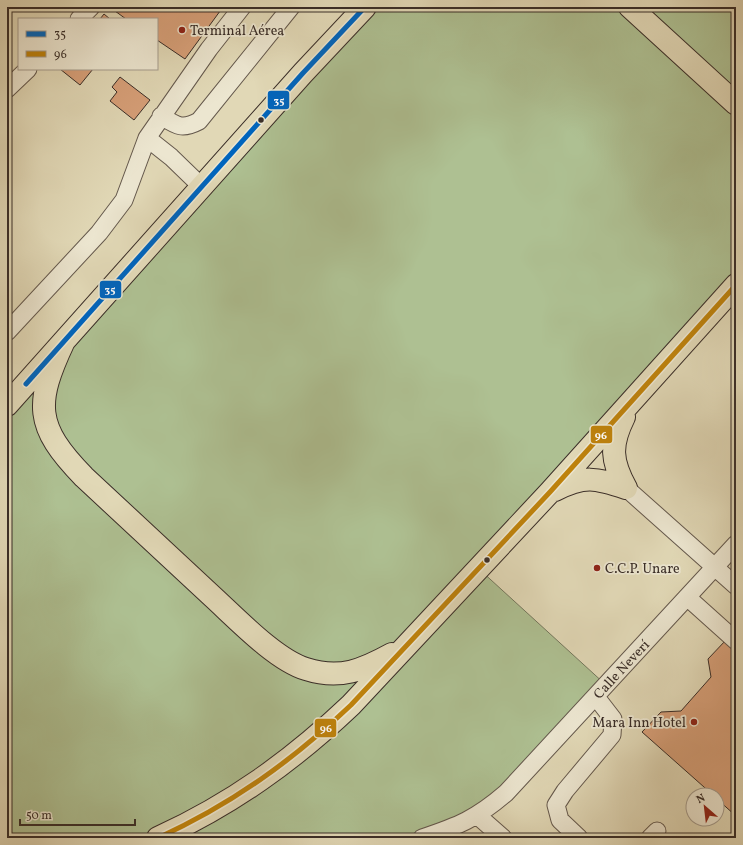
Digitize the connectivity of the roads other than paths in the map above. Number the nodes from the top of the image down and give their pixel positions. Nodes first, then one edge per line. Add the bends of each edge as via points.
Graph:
1 (91, 7) edge
2 (242, 7) edge
3 (290, 7) edge
4 (365, 7) edge
5 (630, 7) edge
6 (80, 18) edge
7 (27, 70) edge
8 (7, 89) edge
9 (736, 104) edge
10 (161, 116) junction
11 (147, 138) junction
12 (202, 187) junction
13 (736, 285) edge
14 (7, 332) edge
15 (64, 341) junction
16 (7, 405) edge
17 (630, 405) junction
18 (626, 488) junction
19 (550, 492) junction
20 (736, 544) edge
21 (715, 567) junction
22 (736, 586) edge
23 (688, 597) junction
24 (736, 640) edge
25 (408, 646) junction
26 (596, 696) junction
27 (478, 816) junction
28 (158, 838) edge
29 (422, 838) edge
30 (503, 838) edge
31 (579, 838) edge

1 - 6 street
2 - 10 street
3 - 10 street via 199,121 189,126 178,126
4 - 12 main road
5 - 9 main road
7 - 8 street
10 - 11 street
11 - 12 street
11 - 14 street via 124,200 99,233
12 - 15 main road
13 - 17 main road
15 - 16 main road
15 - 25 main road via 44,391 43,406 47,425 55,443 66,459 84,477 238,620 284,658 305,669 322,673 344,674 365,668
17 - 18 main road via 614,444 617,473
17 - 19 main road
18 - 19 main road via 589,478 573,481
18 - 21 street
19 - 25 main road
20 - 21 street, Calle Neverí
21 - 22 street
21 - 23 street, Calle Neverí
23 - 24 street
23 - 26 street, Calle Neverí
25 - 28 main road via 346,710 281,767 204,816
26 - 27 street, Calle Neverí via 506,793
26 - 31 street via 613,720 612,735 556,805 560,820
27 - 29 street, Calle Neverí
27 - 30 street

